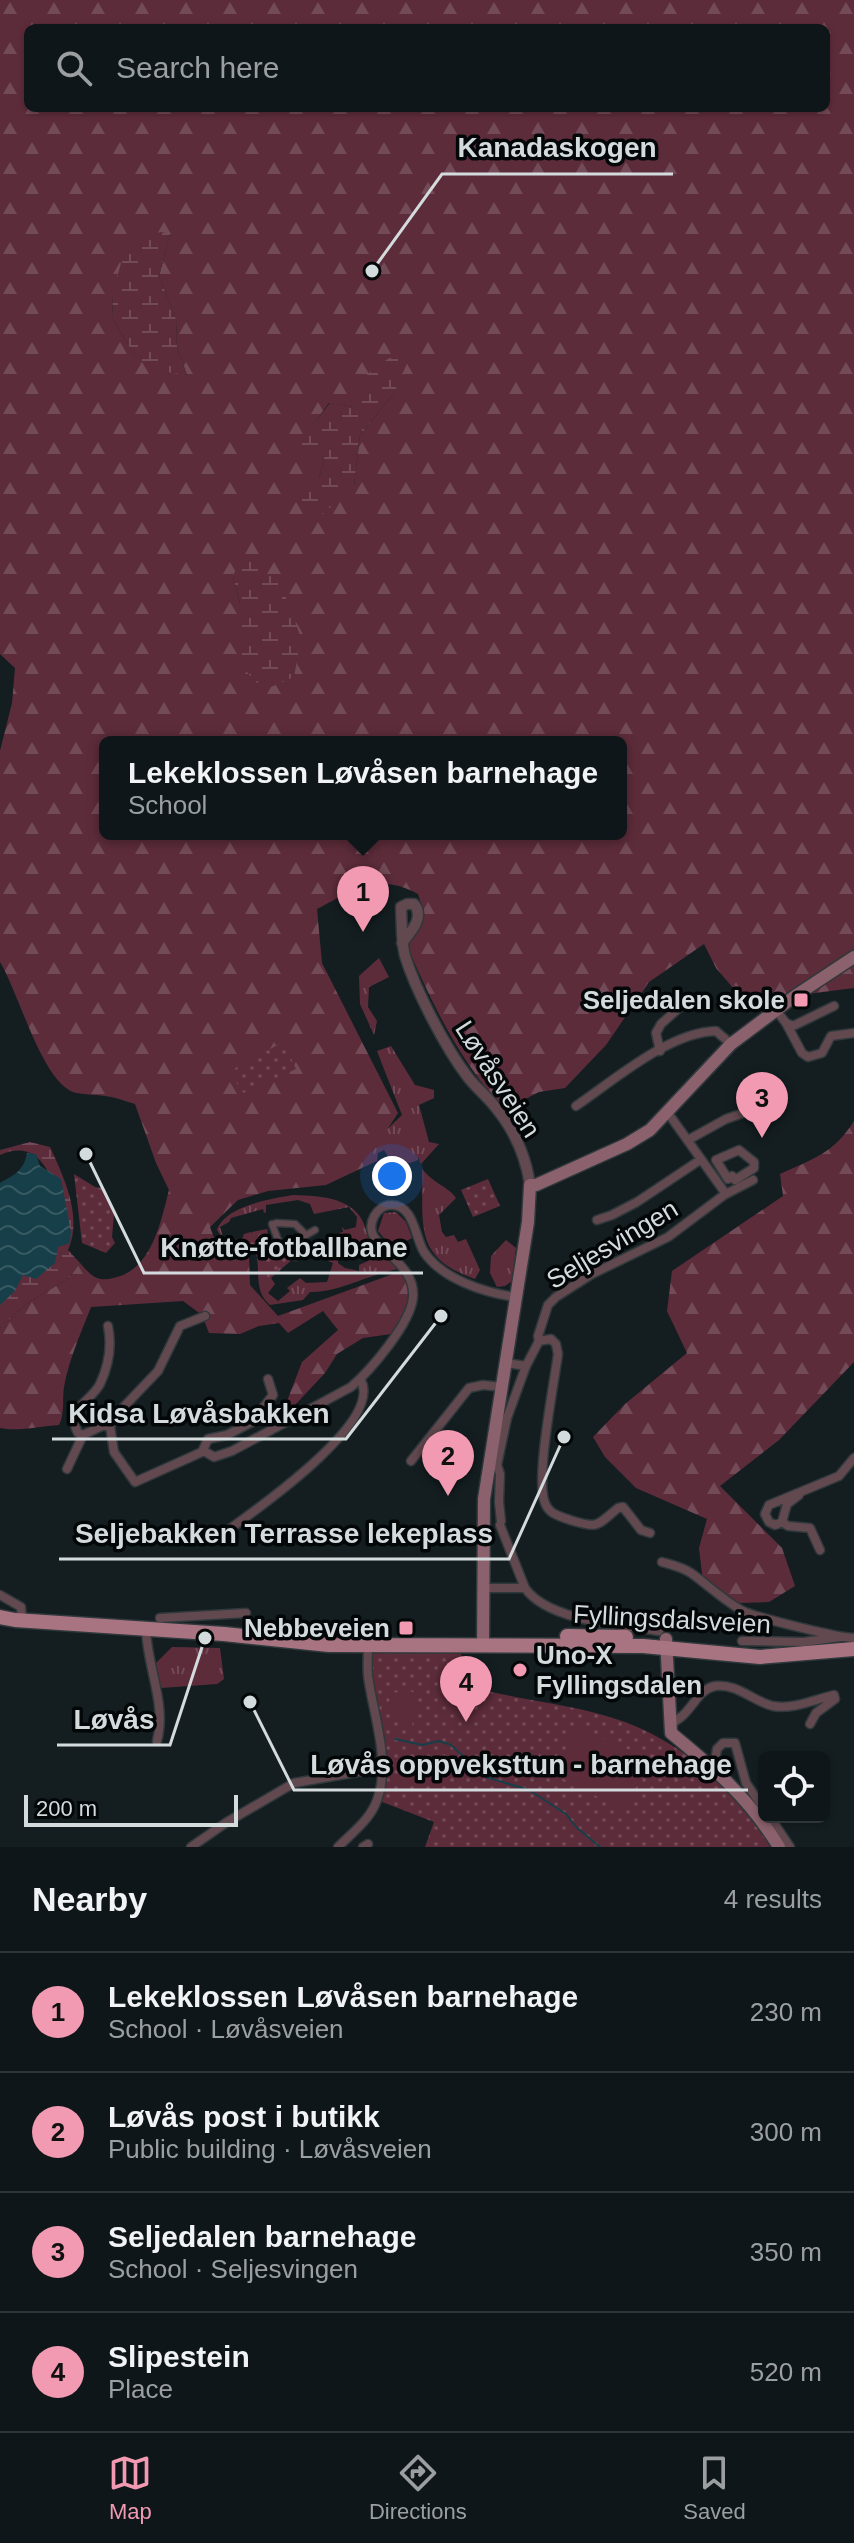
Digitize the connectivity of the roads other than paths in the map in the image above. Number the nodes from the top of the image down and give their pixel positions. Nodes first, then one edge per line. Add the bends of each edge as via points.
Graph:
1 (402, 943) dead end
2 (854, 957) edge
3 (834, 1006) dead end
4 (680, 1007) dead end
5 (776, 1010) junction
6 (786, 1023) junction
7 (854, 1033) edge
8 (731, 1044) junction
9 (660, 1051) junction
10 (576, 1106) dead end
11 (749, 1111) dead end
12 (668, 1113) junction
13 (688, 1140) junction
14 (700, 1160) junction
15 (716, 1160) joint
16 (753, 1180) dead end
17 (530, 1185) junction
18 (726, 1194) junction
19 (597, 1220) dead end
20 (315, 1230) dead end
21 (305, 1234) junction
22 (516, 1297) junction
23 (205, 1316) dead end
24 (108, 1326) dead end
25 (539, 1341) junction
26 (506, 1363) junction
27 (526, 1366) junction
28 (268, 1379) dead end
29 (360, 1379) junction
30 (502, 1387) junction
31 (110, 1426) junction
32 (83, 1435) junction
33 (204, 1451) junction
34 (854, 1458) edge
35 (411, 1461) dead end
36 (67, 1469) dead end
37 (799, 1495) junction
38 (782, 1522) junction
39 (231, 1528) dead end
40 (650, 1533) dead end
41 (820, 1550) dead end
42 (662, 1562) dead end
43 (483, 1588) junction
44 (525, 1588) junction
45 (0, 1595) edge
46 (226, 1613) junction
47 (246, 1613) dead end
48 (160, 1618) dead end
49 (9, 1620) edge
50 (146, 1629) junction
51 (224, 1634) junction
52 (840, 1637) junction
53 (486, 1640) junction
54 (663, 1640) junction
55 (742, 1641) dead end
56 (368, 1643) junction
57 (853, 1646) edge
58 (669, 1724) junction
59 (810, 1724) dead end
60 (157, 1741) dead end
61 (381, 1768) junction
62 (720, 1773) junction
63 (758, 1800) edge
64 (774, 1823) edge
65 (191, 1847) edge
66 (338, 1847) edge
67 (779, 1847) edge
68 (790, 1847) edge

1 - 17 street, Løvåsveien via 446,1042 517,1142
2 - 5 main road
3 - 6 street via 796,1025
4 - 9 street via 656,1033
5 - 6 street
5 - 8 main road
6 - 7 street via 808,1057 822,1053 831,1036
8 - 9 street via 722,1034 708,1031
8 - 12 main road
9 - 10 street
11 - 13 street
12 - 13 street
12 - 17 main road via 627,1144
13 - 14 street
14 - 18 street
14 - 19 street, Seljesvingen via 637,1202
15 - 15 street via 739,1150 754,1168 728,1179
16 - 18 street, Seljesvingen
17 - 22 main road, Løvåsveien
18 - 25 street, Seljesvingen via 668,1237 556,1297 548,1305
20 - 21 street
21 - 21 street via 295,1224 274,1223 280,1245 295,1255
22 - 26 main road, Løvåsveien
22 - 29 street via 445,1272 425,1253 406,1211 385,1206 376,1214 372,1232 408,1276 413,1297 404,1322
23 - 31 street via 180,1326 158,1371
24 - 32 street via 110,1353 100,1383 75,1410 75,1429
25 - 27 street, Seljesvingen
25 - 40 street via 551,1339 558,1354 543,1471 545,1506 554,1515 594,1526 623,1507 641,1530
26 - 27 street
26 - 30 main road, Løvåsveien
27 - 44 street via 497,1465 501,1523
28 - 33 street via 273,1395 252,1422 208,1439
29 - 33 street via 239,1448 214,1457
29 - 39 street via 366,1387 361,1404 326,1452
30 - 35 street via 469,1388
30 - 43 main road, Løvåsveien via 484,1499
31 - 32 street
31 - 33 street via 114,1452 135,1482
32 - 36 street
34 - 37 street via 839,1476
37 - 38 street via 787,1504
37 - 38 street via 767,1508 769,1522
38 - 41 street via 810,1528
42 - 52 street via 693,1574 747,1613
43 - 44 street
43 - 53 main road, Løvåsveien
44 - 54 street via 545,1605
45 - 49 street via 19,1604
46 - 47 street
46 - 48 street
46 - 51 street
49 - 50 main road, Fyllingsdalsveien
50 - 51 main road, Fyllingsdalsveien
50 - 60 street via 161,1713
51 - 56 main road, Fyllingsdalsveien
52 - 55 street
52 - 57 street
53 - 54 main road, Fyllingsdalsveien via 643,1646
53 - 56 main road, Fyllingsdalsveien
54 - 57 main road, Fyllingsdalsveien via 760,1657
54 - 58 main road
56 - 61 street
58 - 59 street via 683,1719 701,1693 716,1686 776,1707 834,1695
58 - 62 main road via 671,1733
61 - 65 street via 286,1787
61 - 66 street via 374,1808
62 - 63 street via 717,1749 735,1743 746,1783
62 - 67 main road via 755,1810
64 - 68 street

